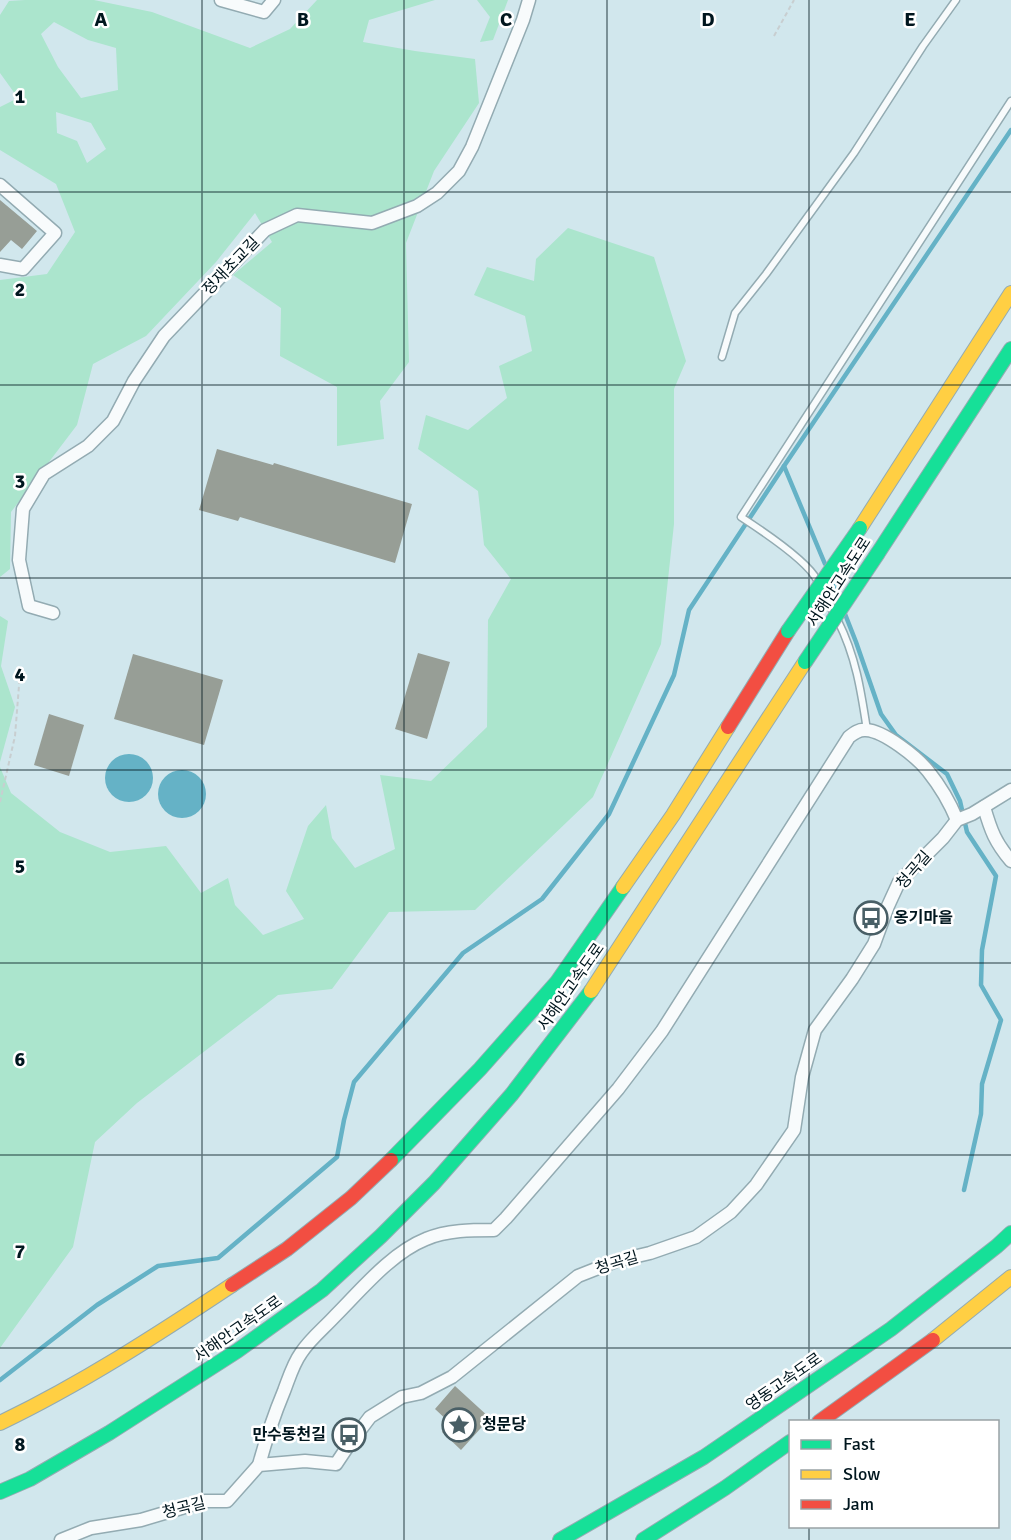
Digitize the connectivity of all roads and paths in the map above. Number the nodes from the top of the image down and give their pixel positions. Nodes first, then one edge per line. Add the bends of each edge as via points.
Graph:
1 (221, 0) edge
2 (274, 0) edge
3 (529, 0) edge
4 (794, 0) edge
5 (956, 0) edge
6 (774, 36) dead end
7 (1011, 101) edge
8 (0, 185) edge
9 (0, 265) edge
10 (1011, 293) edge
11 (1011, 349) edge
12 (722, 357) dead end
13 (53, 613) dead end
14 (20, 673) dead end
15 (867, 730) junction
16 (1011, 790) edge
17 (0, 802) edge
18 (984, 807) junction
19 (957, 820) junction
20 (1011, 861) edge
21 (1011, 1233) edge
22 (1011, 1277) edge
23 (822, 1420) edge
24 (0, 1423) edge
25 (789, 1443) edge
26 (259, 1465) junction
27 (0, 1492) edge
28 (61, 1540) edge
29 (560, 1540) edge
30 (643, 1540) edge

1 - 2 street via 264,12
3 - 13 street, 정재초교길 via 472,147 459,171 437,193 417,206 372,223 297,215 265,230 164,336 113,421 88,446 44,474 23,508 20,560 29,606
4 - 6 path
5 - 12 lane via 854,153 735,313
7 - 15 lane via 741,517 814,573 850,647
8 - 9 street via 55,233 23,269
10 - 24 highway, 서해안고속도로, bridge via 860,528 788,631 673,815 557,982 480,1069 351,1198 287,1249 151,1339
11 - 27 highway, 서해안고속도로, bridge via 585,1000 512,1094 434,1183 322,1290 237,1351 109,1433
14 - 17 path via 15,736
15 - 19 street via 897,743 926,768
15 - 26 street via 849,737 662,1030 618,1089 506,1218 494,1230 426,1238 403,1252 360,1290 301,1353 268,1432
16 - 18 street, 청곡길
18 - 19 street, 청곡길
18 - 20 street via 994,837
19 - 26 street, 청곡길 via 899,882 874,944 815,1030 802,1077 794,1130 756,1185 731,1212 696,1236 578,1276 452,1377 421,1393 402,1397 370,1417 336,1464 305,1461
21 - 29 highway, 영동고속도로 via 891,1329 704,1457
22 - 23 highway via 917,1352
25 - 30 highway
26 - 28 street, 청곡길 via 227,1501 205,1501 141,1520 92,1528

